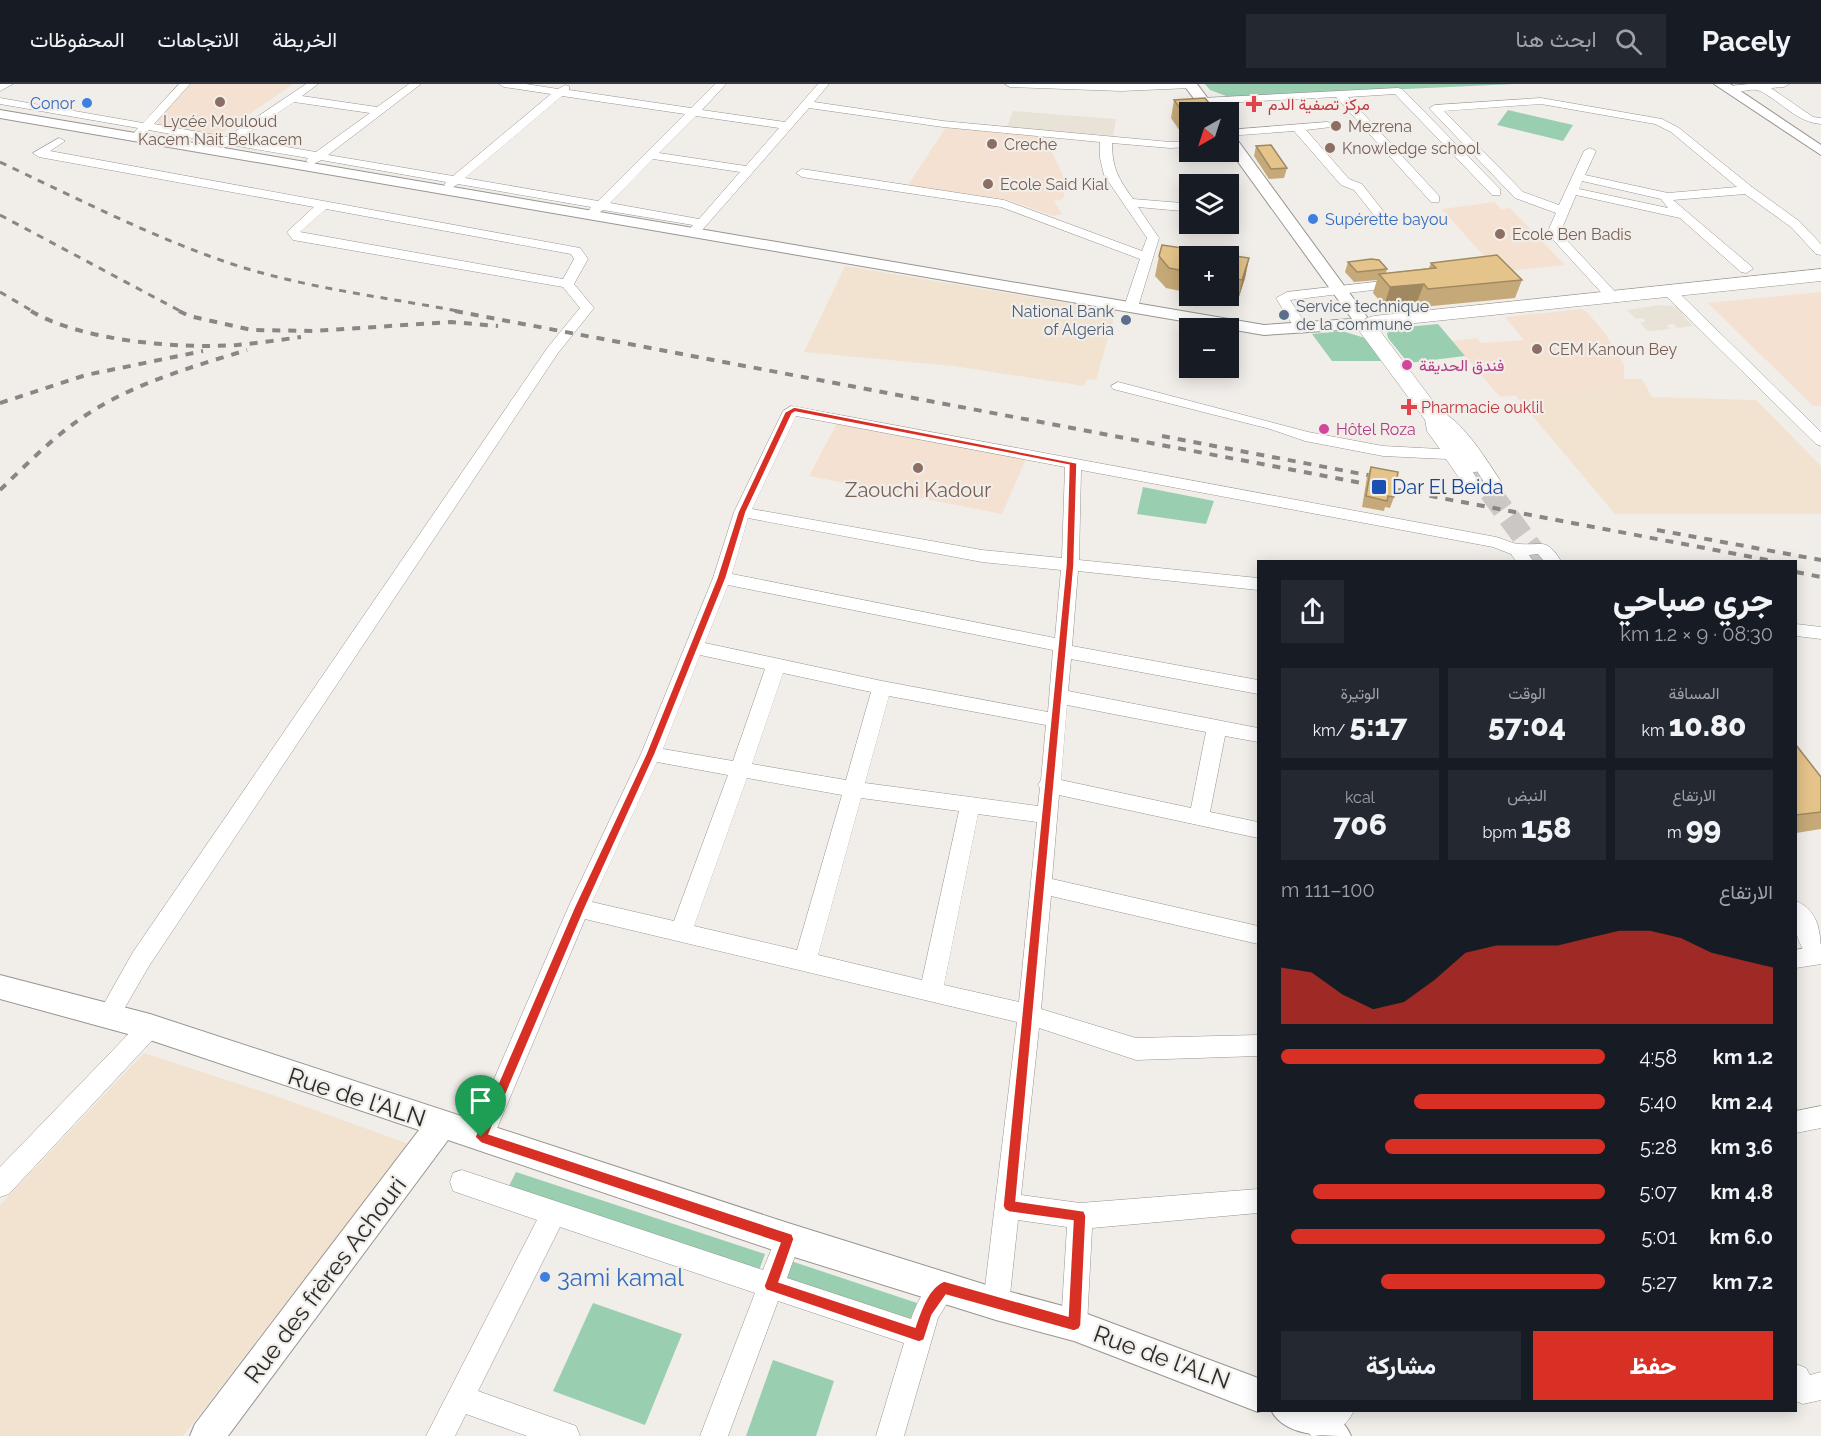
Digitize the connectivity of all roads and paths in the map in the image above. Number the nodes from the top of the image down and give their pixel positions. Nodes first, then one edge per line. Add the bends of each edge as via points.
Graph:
1 (8, 84) edge
2 (184, 84) edge
3 (313, 84) edge
4 (416, 84) edge
5 (504, 84) edge
6 (549, 84) edge
7 (721, 84) edge
8 (824, 84) edge
9 (1010, 84) edge
10 (1784, 84) edge
11 (1191, 85) edge
12 (1726, 86) edge
13 (1760, 86) junction
14 (0, 88) edge
15 (565, 88) edge
16 (1338, 93) junction
17 (294, 98) junction
18 (0, 101) edge
19 (1203, 102) edge
20 (807, 104) junction
21 (1239, 104) edge
22 (696, 109) junction
23 (380, 111) junction
24 (0, 114) edge
25 (1821, 121) edge
26 (791, 123) junction
27 (1327, 125) dead end
28 (1297, 127) junction
29 (141, 132) junction
30 (1074, 136) junction
31 (1239, 136) edge
32 (1107, 138) junction
33 (58, 141) dead end
34 (229, 141) junction
35 (1817, 145) edge
36 (1179, 147) edge
37 (215, 151) junction
38 (1590, 151) dead end
39 (1239, 152) edge
40 (650, 155) junction
41 (319, 156) junction
42 (1106, 158) junction
43 (305, 166) junction
44 (750, 170) junction
45 (802, 173) dead end
46 (1579, 177) junction
47 (449, 185) junction
48 (1748, 190) junction
49 (1573, 191) junction
50 (1496, 192) dead end
51 (1668, 196) junction
52 (1435, 199) dead end
53 (1131, 202) junction
54 (323, 205) junction
55 (1179, 207) edge
56 (595, 210) junction
57 (1563, 211) junction
58 (1682, 215) junction
59 (1381, 216) dead end
60 (698, 228) junction
61 (1821, 251) edge
62 (1148, 258) junction
63 (1746, 269) dead end
64 (1821, 275) edge
65 (1413, 282) edge
66 (567, 285) junction
67 (1340, 290) junction
68 (1670, 292) junction
69 (1614, 298) junction
70 (1131, 307) junction
71 (1364, 323) junction
72 (1302, 329) junction
73 (1118, 386) dead end
74 (1432, 413) junction
75 (1821, 441) edge
76 (1451, 454) junction
77 (1073, 463) junction
78 (1471, 466) tunnel mouth
79 (742, 512) junction
80 (1521, 555) edge
81 (1552, 560) edge
82 (1070, 565) junction
83 (722, 578) junction
84 (1257, 584) edge
85 (1797, 630) edge
86 (1821, 633) edge
87 (695, 647) junction
88 (1063, 648) junction
89 (776, 665) junction
90 (1257, 687) edge
91 (882, 688) junction
92 (1058, 696) junction
93 (1055, 720) junction
94 (1217, 727) junction
95 (1257, 735) edge
96 (651, 754) junction
97 (740, 769) junction
98 (1048, 785) junction
99 (853, 789) junction
100 (970, 806) junction
101 (1046, 815) junction
102 (1199, 816) junction
103 (1257, 830) edge
104 (1040, 885) junction
105 (579, 908) junction
106 (1797, 915) edge
107 (681, 932) junction
108 (1257, 935) edge
109 (1821, 950) edge
110 (1821, 954) edge
111 (1797, 959) edge
112 (805, 962) junction
113 (0, 987) edge
114 (932, 992) junction
115 (1029, 1015) junction
116 (108, 1016) junction
117 (150, 1027) junction
118 (1257, 1046) edge
119 (1821, 1117) edge
120 (1797, 1122) edge
121 (442, 1124) junction
122 (481, 1137) junction
123 (462, 1182) dead end
124 (0, 1185) edge
125 (1257, 1201) edge
126 (1009, 1206) junction
127 (554, 1213) junction
128 (1080, 1216) junction
129 (788, 1239) junction
130 (771, 1286) junction
131 (944, 1287) junction
132 (996, 1304) junction
133 (1074, 1325) junction
134 (919, 1335) junction
135 (1797, 1380) edge
136 (1821, 1386) edge
137 (1257, 1395) edge
138 (460, 1398) junction
139 (1294, 1412) edge
140 (1331, 1424) edge
141 (207, 1436) edge
142 (440, 1436) edge
143 (566, 1436) edge
144 (714, 1436) edge
145 (890, 1436) edge

1 - 14 street
2 - 29 street
3 - 17 street
4 - 23 street
5 - 15 street
6 - 15 street
7 - 22 street
8 - 20 street
9 - 11 street via 1121,88
10 - 13 street
11 - 19 street
12 - 13 street
12 - 35 street
13 - 25 street via 1810,120
15 - 22 street
15 - 47 street
16 - 21 street
16 - 50 street via 1401,92
16 - 52 street
17 - 23 street
17 - 34 street
18 - 29 street
20 - 26 street
20 - 30 street via 943,124
22 - 26 street
22 - 40 street
23 - 41 street
24 - 29 street
26 - 44 street
27 - 28 street
28 - 31 street
28 - 59 street via 1345,183 1358,187
29 - 34 street
29 - 37 street
30 - 32 street
30 - 42 street
32 - 36 street
32 - 42 street
33 - 54 street via 39,153
34 - 37 street
34 - 41 street
37 - 43 street
38 - 46 street
39 - 67 street
40 - 44 street
40 - 56 street
41 - 43 street
41 - 47 street
42 - 53 street via 1110,175
43 - 47 street
44 - 60 street
45 - 62 street via 1004,204
46 - 49 street
46 - 51 street
47 - 56 street
48 - 51 street
48 - 57 street via 1675,130 1646,117 1541,101 1435,108 1519,195
48 - 61 street via 1795,224
49 - 57 street
49 - 58 street
51 - 58 street via 1667,201
53 - 55 street
53 - 62 street via 1154,238
54 - 66 street via 575,250 581,259
54 - 66 street via 293,232 297,237
56 - 60 street
57 - 69 street via 1553,233
58 - 63 street
60 - 70 street
62 - 70 street
64 - 68 main road
65 - 67 street
66 - 116 street via 587,309 553,350 141,959
67 - 71 street
67 - 72 street via 1283,298
68 - 69 main road
68 - 75 street
69 - 71 main road
70 - 72 street via 1264,330
71 - 72 street
71 - 74 main road
73 - 76 street via 1305,436 1383,452
74 - 76 street via 1435,431
74 - 76 street via 1458,431 1493,484 1472,484
74 - 78 main road
77 - 79 street via 794,409 789,412
77 - 80 street via 1496,542
77 - 82 street
79 - 82 street via 982,556
79 - 83 street
80 - 81 street via 1542,548
82 - 84 street
82 - 88 street
83 - 87 street
83 - 88 street
85 - 86 street
87 - 89 street
87 - 96 street
88 - 90 street
88 - 92 street
89 - 91 street
89 - 97 street
91 - 93 street
91 - 99 street
92 - 93 street
92 - 94 street
93 - 98 street
94 - 95 street
94 - 102 street
96 - 97 street
96 - 105 street
97 - 99 street
97 - 107 street
98 - 101 street
98 - 102 street
99 - 100 street
99 - 112 street
100 - 101 street
100 - 114 street
101 - 104 street
102 - 103 street
104 - 108 street
104 - 115 street
105 - 107 street
105 - 122 street
106 - 109 main road
107 - 112 street
110 - 111 street
112 - 114 street
113 - 116 street, Rue de l'ALN
114 - 115 street
115 - 118 street via 1136,1049
115 - 126 street
116 - 117 street, Rue de l'ALN
117 - 121 street, Rue de l'ALN
117 - 124 street
119 - 120 street
121 - 122 street, Rue de l'ALN
121 - 141 street, Rue des frères Achouri
122 - 129 street, Rue de l'ALN
123 - 127 street
125 - 128 street
126 - 128 street
126 - 132 street
127 - 130 street
127 - 138 street
128 - 133 street
129 - 130 street
129 - 131 street, Rue de l'ALN
130 - 134 street
130 - 144 street
131 - 132 street, Rue de l'ALN
131 - 134 street via 927,1311
132 - 133 street, Rue de l'ALN
133 - 137 street, Rue de l'ALN
134 - 145 street
135 - 136 street via 1803,1390
138 - 142 street
138 - 143 street
139 - 140 street

